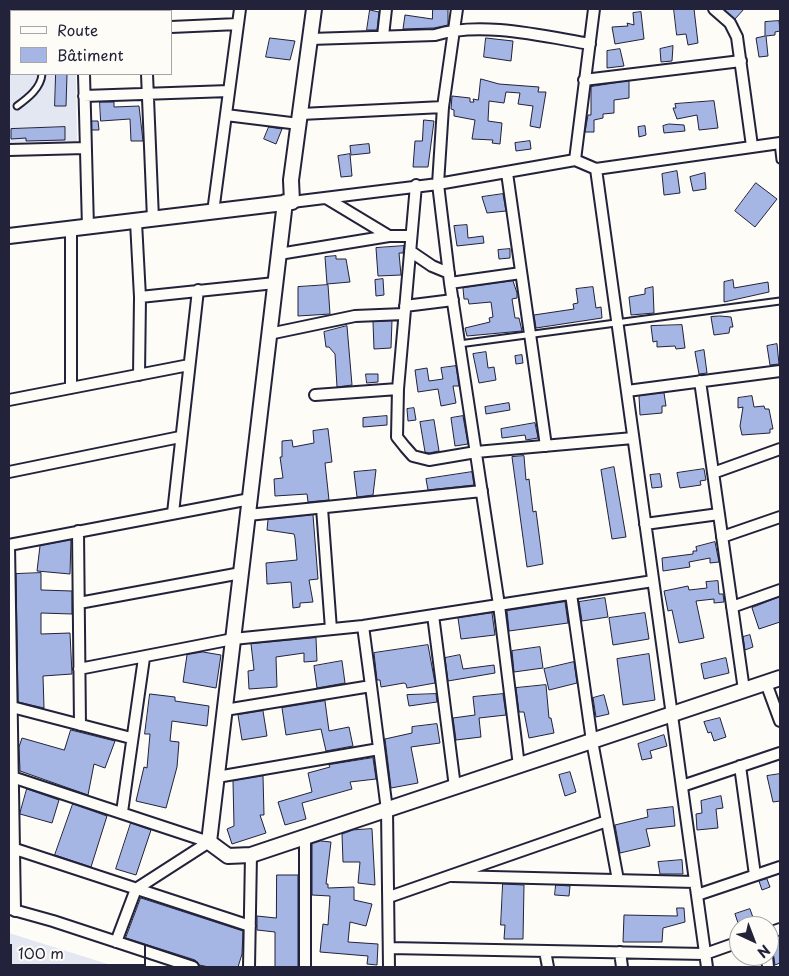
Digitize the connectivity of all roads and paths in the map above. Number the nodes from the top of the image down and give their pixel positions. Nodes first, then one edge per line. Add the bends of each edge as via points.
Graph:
1 (240, 9) edge
2 (314, 9) edge
3 (386, 9) edge
4 (457, 9) edge
5 (594, 9) edge
6 (714, 9) edge
7 (238, 24) junction
8 (172, 27) edge
9 (454, 29) junction
10 (383, 36) junction
11 (310, 39) junction
12 (590, 44) junction
13 (741, 61) junction
14 (42, 75) edge
15 (84, 75) edge
16 (147, 75) edge
17 (584, 80) junction
18 (229, 91) junction
19 (148, 93) junction
20 (84, 96) junction
21 (17, 106) dead end
22 (443, 107) junction
23 (226, 115) junction
24 (300, 119) junction
25 (779, 143) edge
26 (752, 146) junction
27 (85, 148) junction
28 (9, 150) edge
29 (575, 160) junction
30 (780, 160) edge
31 (596, 169) junction
32 (506, 173) junction
33 (438, 184) junction
34 (416, 185) junction
35 (326, 198) junction
36 (288, 202) junction
37 (213, 212) junction
38 (153, 219) junction
39 (136, 222) junction
40 (88, 228) junction
41 (71, 229) junction
42 (9, 236) edge
43 (389, 236) junction
44 (411, 236) junction
45 (410, 251) junction
46 (279, 254) junction
47 (521, 273) junction
48 (450, 278) junction
49 (275, 283) junction
50 (198, 290) junction
51 (140, 297) junction
52 (453, 300) junction
53 (780, 301) edge
54 (404, 310) junction
55 (617, 323) junction
56 (269, 334) junction
57 (530, 334) junction
58 (460, 344) junction
59 (189, 365) junction
60 (780, 371) edge
61 (139, 375) junction
62 (700, 382) junction
63 (71, 388) junction
64 (398, 389) junction
65 (626, 391) junction
66 (315, 395) dead end
67 (9, 400) edge
68 (180, 437) junction
69 (633, 438) junction
70 (546, 446) junction
71 (780, 449) edge
72 (476, 452) junction
73 (9, 472) edge
74 (713, 473) junction
75 (482, 491) junction
76 (250, 498) junction
77 (322, 508) junction
78 (173, 513) junction
79 (719, 514) junction
80 (248, 515) junction
81 (780, 517) edge
82 (645, 524) junction
83 (78, 531) junction
84 (722, 537) junction
85 (9, 545) edge
86 (241, 573) junction
87 (653, 581) junction
88 (780, 590) edge
89 (571, 594) junction
90 (79, 603) junction
91 (499, 605) junction
92 (732, 607) junction
93 (432, 615) junction
94 (363, 626) junction
95 (331, 629) junction
96 (233, 639) junction
97 (144, 658) junction
98 (79, 669) junction
99 (780, 678) edge
100 (766, 683) junction
101 (371, 686) junction
102 (744, 690) junction
103 (12, 707) junction
104 (225, 710) junction
105 (672, 714) junction
106 (780, 721) edge
107 (80, 725) junction
108 (131, 738) junction
109 (592, 741) junction
110 (379, 748) junction
111 (780, 752) edge
112 (519, 766) junction
113 (740, 766) junction
114 (11, 777) edge
115 (217, 777) junction
116 (682, 786) junction
117 (455, 787) junction
118 (388, 810) junction
119 (122, 812) junction
120 (607, 821) junction
121 (305, 837) junction
122 (209, 842) junction
123 (12, 848) edge
124 (251, 855) junction
125 (780, 867) edge
126 (754, 875) junction
127 (452, 876) junction
128 (618, 880) junction
129 (695, 882) junction
130 (136, 889) junction
131 (697, 895) junction
132 (389, 897) junction
133 (12, 910) edge
134 (250, 926) junction
135 (116, 942) junction
136 (729, 946) edge
137 (389, 948) junction
138 (545, 951) junction
139 (620, 952) junction
140 (705, 954) junction
141 (193, 967) edge
142 (249, 967) edge
143 (305, 967) edge
144 (390, 967) edge
145 (548, 967) edge
146 (622, 967) edge
147 (707, 967) edge

1 - 7 street
2 - 11 street
3 - 10 street
4 - 9 street
5 - 12 street
6 - 13 street via 735,31
7 - 8 street
7 - 18 street
9 - 10 street via 435,35
9 - 12 street via 525,33
9 - 22 street
10 - 11 street
11 - 24 street
12 - 17 street
13 - 17 street
13 - 26 street
14 - 21 lane via 30,97
15 - 20 street
16 - 19 street
17 - 29 street
18 - 19 street
18 - 23 street
19 - 20 street
19 - 38 street
20 - 27 street
22 - 24 street
22 - 33 street
23 - 24 street
23 - 37 street
24 - 36 street
25 - 26 street
25 - 30 lane
26 - 31 street
27 - 28 street
27 - 40 street
29 - 31 street
29 - 32 street
31 - 55 street
32 - 33 street
32 - 47 street
33 - 34 street
33 - 48 street
34 - 35 street
34 - 44 street
35 - 36 street
35 - 43 street
36 - 37 street
36 - 46 street
37 - 38 street
38 - 39 street
39 - 40 street
39 - 51 street
40 - 41 street
41 - 42 street
41 - 63 street
43 - 44 street
43 - 46 street
44 - 45 street
45 - 48 street
45 - 54 street
46 - 49 street
47 - 48 street
47 - 57 street
48 - 52 street
49 - 50 street
49 - 56 street
50 - 51 street
50 - 59 street
51 - 61 street
52 - 54 street
52 - 58 street
53 - 55 lane
54 - 56 street via 355,316
54 - 64 street
55 - 57 lane
55 - 65 street
56 - 76 street
57 - 58 lane
57 - 70 street
58 - 72 street
59 - 61 street
59 - 68 street
60 - 62 street
61 - 63 street
62 - 65 street
62 - 74 street
63 - 67 street
64 - 66 street
64 - 72 street via 397,437 413,456 429,460
65 - 69 street
68 - 73 street
68 - 78 street
69 - 70 street
69 - 82 street
70 - 72 street
71 - 74 street
72 - 75 street
74 - 79 street
75 - 77 street
75 - 91 street
76 - 78 street
76 - 80 street
77 - 80 street
77 - 95 street
78 - 83 street
79 - 82 street
79 - 84 street
80 - 86 street
81 - 84 street
82 - 87 street
83 - 85 street
83 - 90 street
84 - 92 street
85 - 103 street
86 - 90 street
86 - 96 street
87 - 89 street
87 - 105 street
88 - 92 street
89 - 91 street
89 - 109 street
90 - 98 street
91 - 93 street
91 - 112 street
92 - 102 street
93 - 94 street
93 - 117 street
94 - 95 street
94 - 101 street
95 - 96 street
96 - 97 street
96 - 104 street
97 - 98 street
97 - 108 street
98 - 107 street
99 - 100 street
100 - 102 street
100 - 106 street
101 - 104 street
101 - 110 street
102 - 105 street
103 - 107 street
103 - 114 street
104 - 115 street
105 - 109 street
105 - 116 street
107 - 108 street
108 - 119 street
109 - 112 street
109 - 120 street
110 - 115 street
110 - 118 street
111 - 113 street
112 - 117 street
113 - 116 street
113 - 126 street
114 - 119 street
114 - 123 street
115 - 122 street
116 - 129 street
117 - 118 street
118 - 121 street
118 - 132 street
119 - 122 street
120 - 127 street
120 - 128 street
121 - 124 street
121 - 143 street
122 - 124 street via 228,856
122 - 130 street
123 - 130 street
123 - 133 street
124 - 134 street
125 - 126 street
126 - 131 street
127 - 128 street
127 - 132 street
128 - 129 street
129 - 131 street
130 - 134 street
130 - 135 street
131 - 140 street
132 - 137 street
133 - 135 street
134 - 142 street
135 - 141 street
136 - 140 street
137 - 138 street
137 - 144 street
138 - 139 street
138 - 145 street
139 - 140 street
139 - 146 street
140 - 147 street

